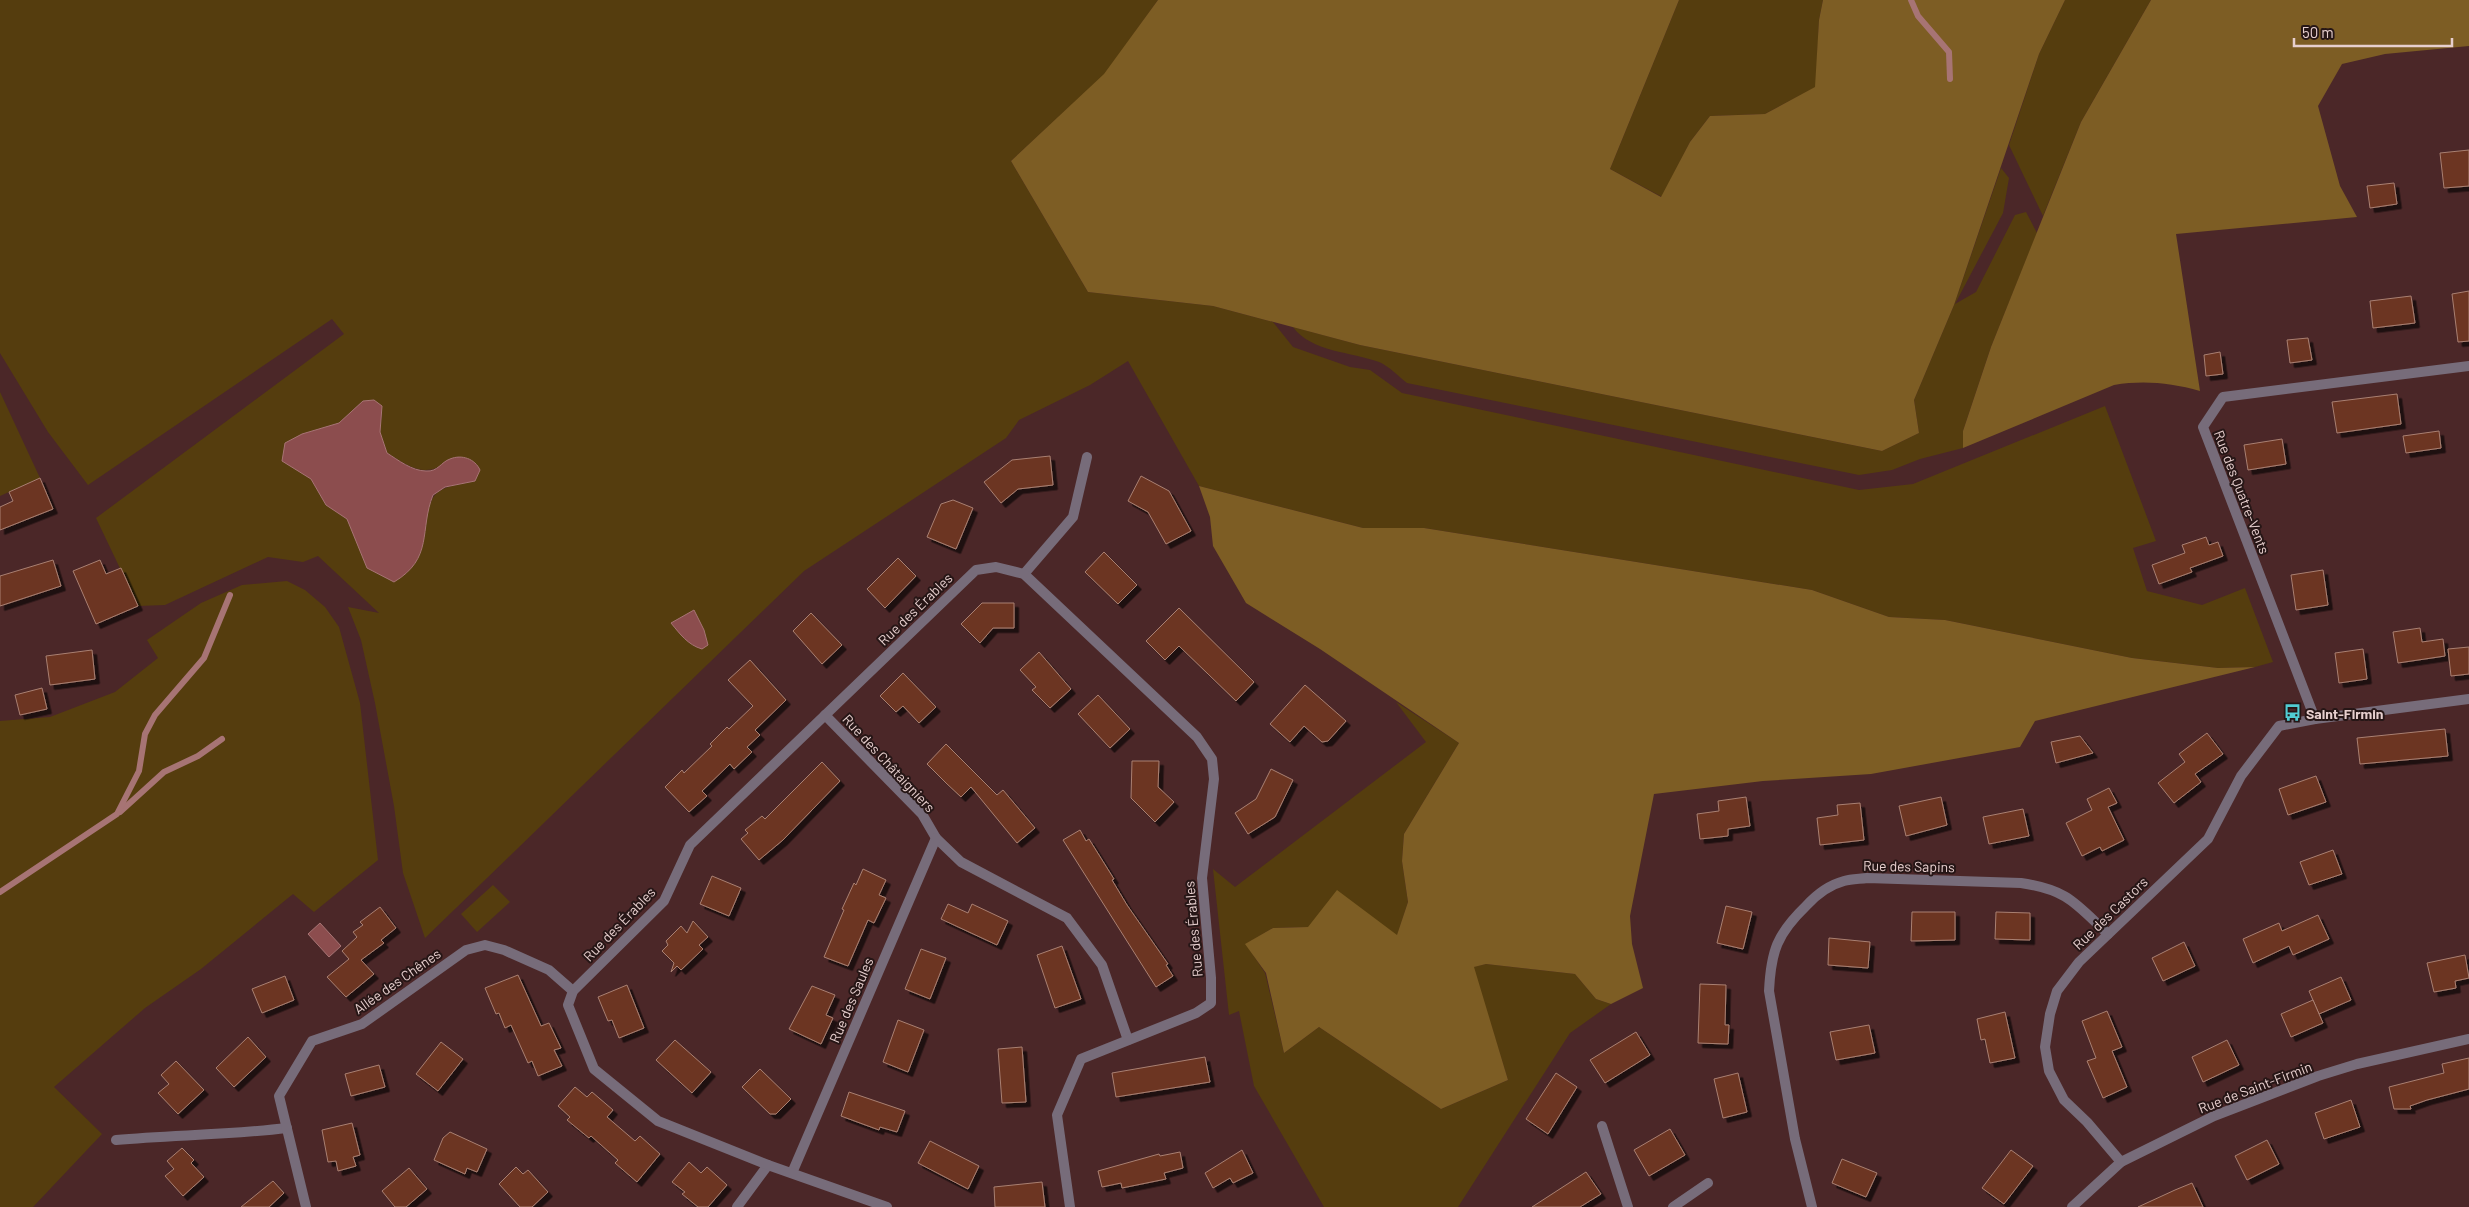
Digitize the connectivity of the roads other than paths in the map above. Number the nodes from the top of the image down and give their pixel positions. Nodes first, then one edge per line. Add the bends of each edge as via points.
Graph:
1 (2469, 366) edge
2 (1087, 457) dead end
3 (1024, 574) junction
4 (2469, 699) edge
5 (825, 715) junction
6 (2315, 719) junction
7 (936, 838) junction
8 (2108, 934) junction
9 (573, 991) junction
10 (2469, 1039) edge
11 (1128, 1040) junction
12 (1602, 1126) dead end
13 (287, 1128) junction
14 (116, 1140) dead end
15 (2121, 1162) junction
16 (768, 1165) junction
17 (792, 1173) junction
18 (1708, 1183) dead end
19 (306, 1207) edge
20 (737, 1207) edge
21 (887, 1207) edge
22 (1070, 1207) edge
23 (1628, 1207) edge
24 (1673, 1207) edge
25 (1812, 1207) edge
26 (2072, 1207) edge

1 - 6 street, Rue des Quatre-Vents via 2223,397 2203,427
2 - 3 street via 1073,517
3 - 5 street, Rue des Érables via 996,567 976,570
3 - 11 street, Rue des Érables via 1197,737 1212,759 1214,779 1202,878 1212,978 1211,1003 1196,1013
4 - 6 street, Rue des Castors
5 - 7 street, Rue des Châtaigniers via 922,814
5 - 9 street, Rue des Érables via 690,845 664,901
6 - 8 street, Rue des Castors via 2279,726 2241,776 2208,839
7 - 11 street, Rue des Châtaigniers via 961,862 1067,918 1102,965
7 - 17 street, Rue des Saules
8 - 15 street, Rue des Castors via 2079,962 2057,991 2045,1047 2049,1072 2064,1100
8 - 25 street, Rue des Sapins via 2068,896 2046,887 2021,883 1867,878 1844,881 1818,894 1786,926 1777,944 1770,975 1795,1137
9 - 13 street, Allée des Chênes via 549,970 504,950 484,944 466,950 362,1024 312,1041 279,1096
9 - 16 street via 568,1005 594,1069 658,1121
10 - 15 street, Rue de Saint-Firmin via 2318,1076 2214,1116
11 - 22 street, Rue des Érables via 1082,1059 1057,1115
12 - 23 street
13 - 14 street via 242,1134 178,1134
13 - 19 street, Allée des Chênes
15 - 26 street, Rue de Saint-Firmin
16 - 17 street
16 - 20 street
17 - 21 street
18 - 24 street

